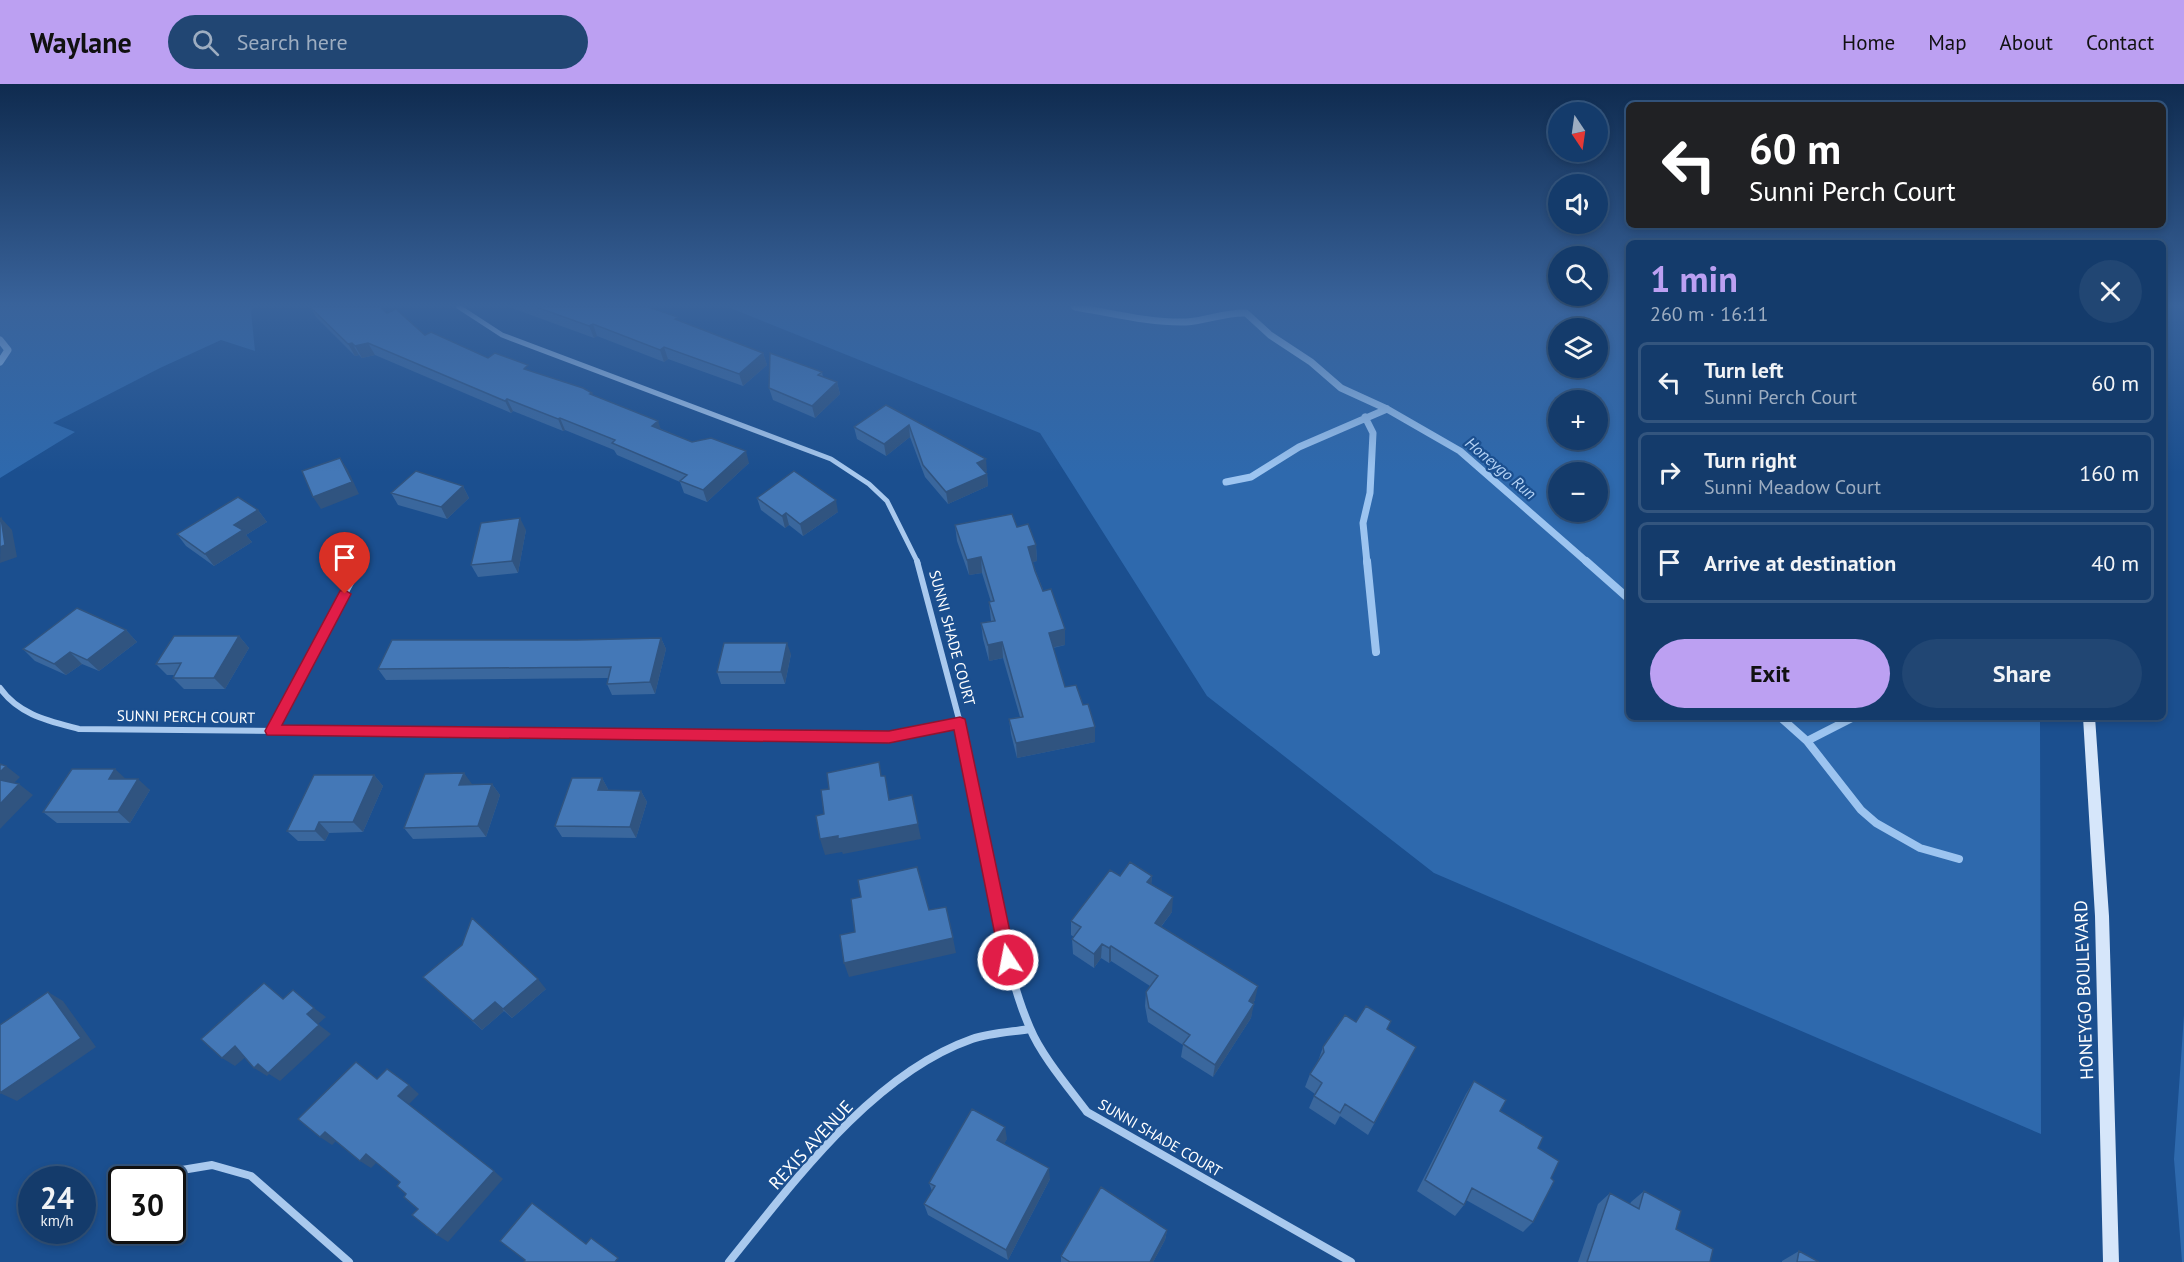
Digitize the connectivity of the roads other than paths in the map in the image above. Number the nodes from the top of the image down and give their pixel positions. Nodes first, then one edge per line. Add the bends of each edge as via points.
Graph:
1 (576, 362) edge
2 (355, 575) dead end
3 (0, 688) edge
4 (2089, 720) edge
5 (960, 723) junction
6 (272, 731) junction
7 (1030, 1029) junction
8 (186, 1169) edge
9 (349, 1262) edge
10 (729, 1262) edge
11 (1351, 1262) edge
12 (2111, 1262) edge

1 - 5 street, SUNNI SHADE COURT via 831,459 869,484 887,501 913,550
2 - 6 street
3 - 6 street, SUNNI PERCH COURT via 8,701 34,716 79,729
4 - 12 main road, HONEYGO BOULEVARD via 2102,916
5 - 6 street, SUNNI PERCH COURT via 889,737
5 - 7 street, SUNNI SHADE COURT via 1008,960
7 - 10 street, REXIS AVENUE via 969,1040 913,1071 849,1121
7 - 11 street, SUNNI SHADE COURT via 1087,1112
8 - 9 street via 212,1165 250,1176

